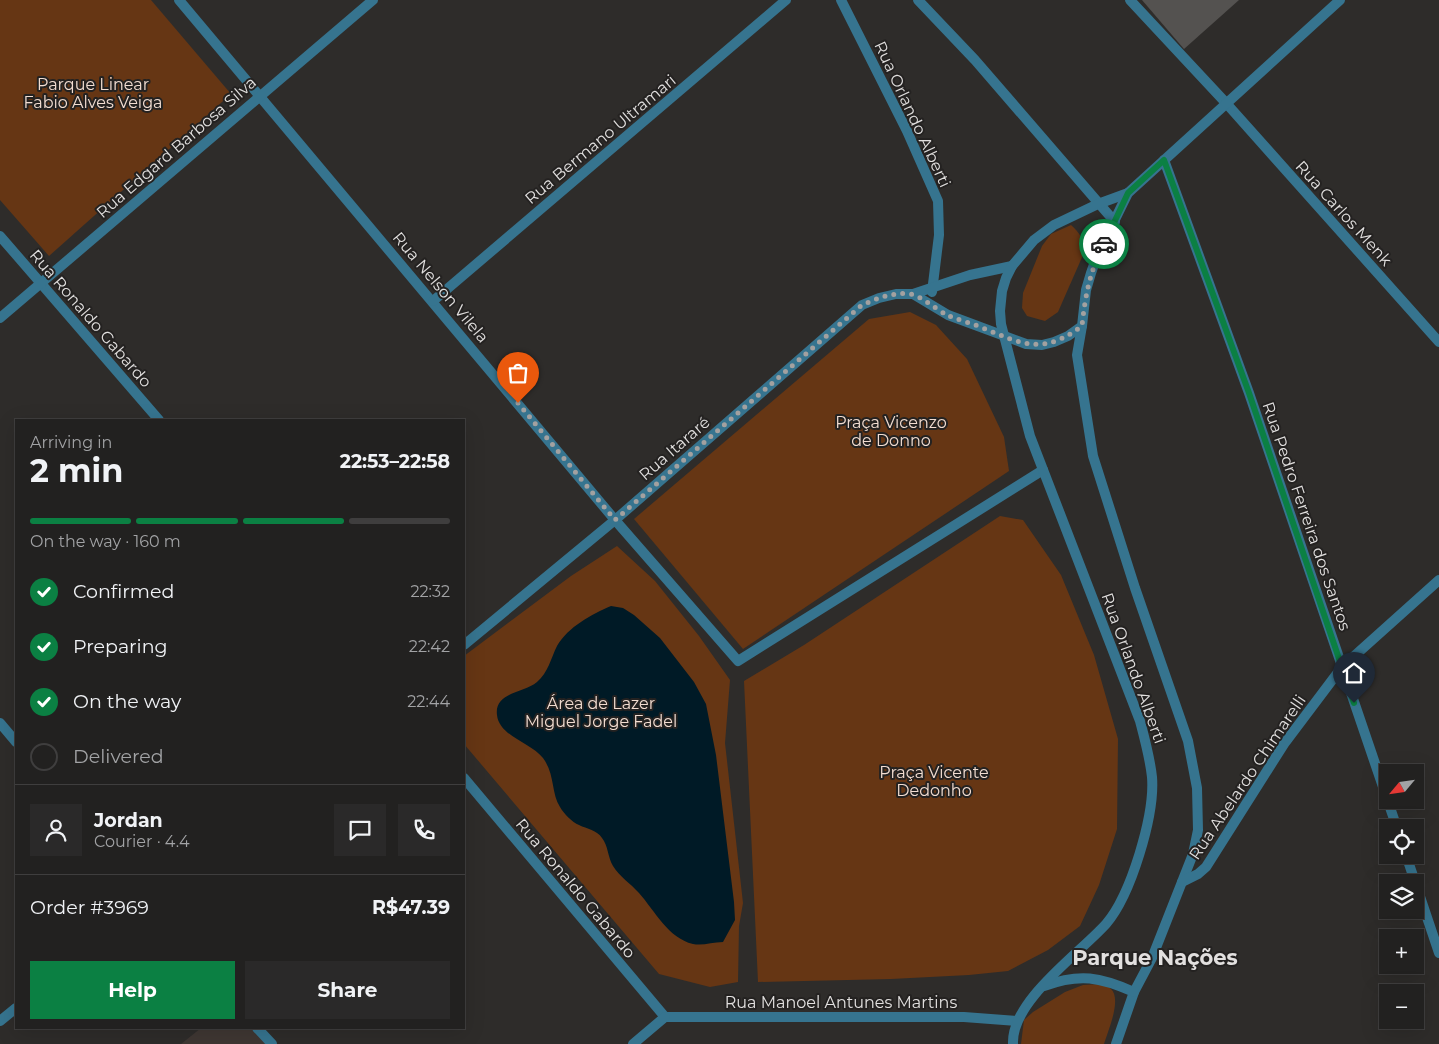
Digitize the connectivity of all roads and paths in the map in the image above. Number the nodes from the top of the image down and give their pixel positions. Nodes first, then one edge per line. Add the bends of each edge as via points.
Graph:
1 (179, 0) edge
2 (373, 0) edge
3 (786, 0) edge
4 (841, 0) edge
5 (918, 0) edge
6 (1130, 0) edge
7 (1340, 0) edge
8 (260, 95) junction
9 (1226, 103) junction
10 (1164, 160) junction
11 (1128, 193) junction
12 (1098, 204) junction
13 (1116, 222) junction
14 (0, 236) edge
15 (1012, 266) junction
16 (42, 282) junction
17 (933, 287) junction
18 (913, 294) junction
19 (433, 301) junction
20 (930, 305) junction
21 (0, 318) edge
22 (1082, 326) junction
23 (1005, 337) junction
24 (1439, 342) edge
25 (158, 419) edge
26 (1043, 470) junction
27 (615, 520) junction
28 (1439, 580) edge
29 (465, 644) edge
30 (1342, 667) junction
31 (0, 723) edge
32 (15, 741) edge
33 (465, 779) edge
34 (1393, 819) edge
35 (1409, 864) edge
36 (1182, 882) junction
37 (1439, 953) edge
38 (1041, 987) junction
39 (1134, 992) junction
40 (15, 1009) edge
41 (665, 1017) junction
42 (0, 1021) edge
43 (1017, 1021) junction
44 (258, 1029) edge
45 (272, 1044) edge
46 (633, 1044) edge
47 (1013, 1044) edge
48 (1116, 1044) edge

1 - 8 street, Rua Nelson Vilela
2 - 8 street, Rua Edgard Barbosa Silva
3 - 19 street, Rua Bermano Ultramari
4 - 17 street, Rua Orlando Alberti via 907,131 938,201 939,235
5 - 12 street via 975,60
6 - 9 street, Rua Carlos Menk
7 - 9 street
8 - 16 street, Rua Edgard Barbosa Silva
8 - 19 street, Rua Nelson Vilela
9 - 10 street
9 - 24 street, Rua Carlos Menk
10 - 11 street
10 - 30 street, Rua Pedro Ferreira dos Santos via 1249,393
11 - 12 street, Rua Orlando Alberti
11 - 13 street, Rua Orlando Alberti
12 - 13 street
12 - 15 street, Rua Orlando Alberti via 1034,240
13 - 22 street, Rua Orlando Alberti via 1098,256 1086,290
14 - 16 street, Rua Ronaldo Gabardo
15 - 17 street, Rua Itararé
15 - 23 street, Rua Orlando Alberti via 1000,298 1000,318
16 - 21 street, Rua Edgard Barbosa Silva
16 - 25 street, Rua Ronaldo Gabardo
17 - 18 street, Rua Itararé
17 - 20 street, Rua Orlando Alberti
18 - 20 street
18 - 27 street, Rua Itararé via 896,294 862,305
19 - 27 street, Rua Nelson Vilela
20 - 23 street
22 - 23 street via 1068,336 1042,345
22 - 36 street, Rua Orlando Alberti via 1077,355 1093,456 1188,742 1197,788 1198,830
23 - 26 street, Rua Orlando Alberti via 1022,408
26 - 27 street, Rua Nelson Vilela via 738,661
26 - 38 street, Rua Orlando Alberti via 1140,721 1152,779 1144,837 1121,901 1107,922
27 - 29 street, Rua Itararé
28 - 30 street, Rua Abelardo Chimarelli
30 - 34 street, Rua Pedro Ferreira dos Santos
30 - 36 street, Rua Abelardo Chimarelli via 1284,744 1206,867
31 - 32 street
33 - 41 street, Rua Ronaldo Gabardo
35 - 37 street
36 - 39 street, Rua Orlando Alberti via 1152,958
38 - 39 street via 1088,977
38 - 43 street, Rua Orlando Alberti
39 - 48 street, Rua Orlando Alberti
40 - 42 street
41 - 43 street, Rua Manoel Antunes Martins via 964,1017
41 - 46 street
43 - 47 street
44 - 45 street

